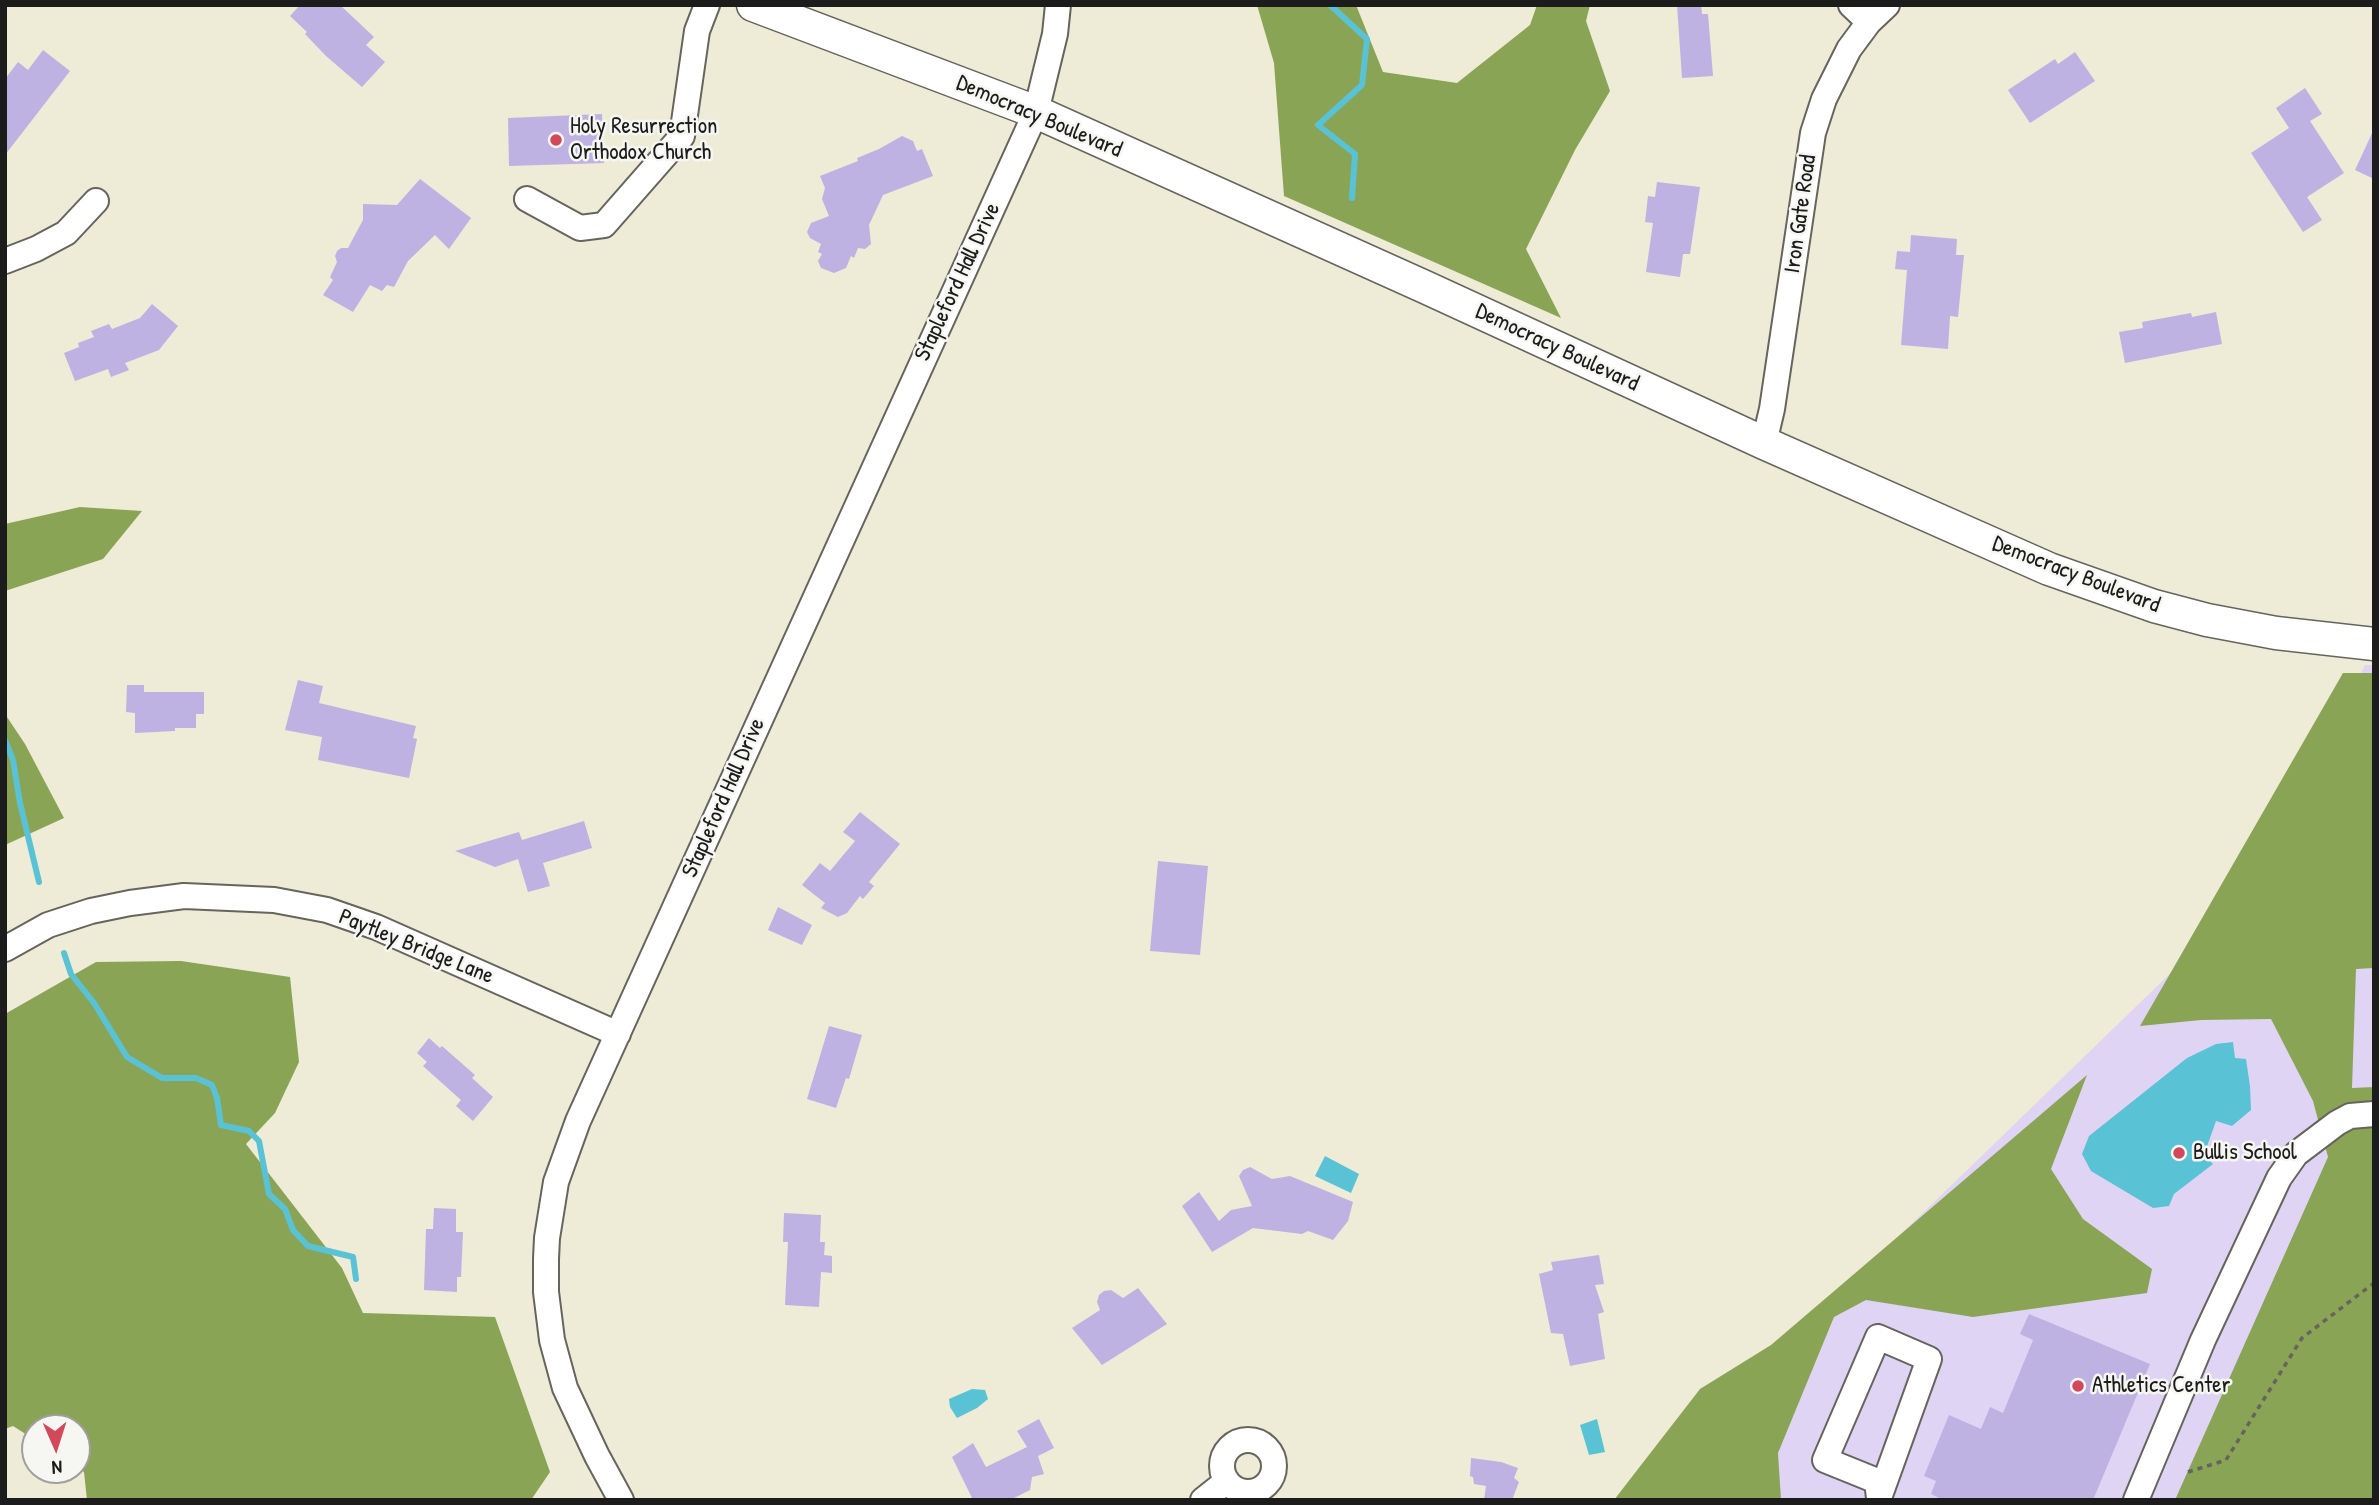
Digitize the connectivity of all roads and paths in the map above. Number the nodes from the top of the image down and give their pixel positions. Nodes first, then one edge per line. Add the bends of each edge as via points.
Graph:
1 (707, 5) edge
2 (753, 5) edge
3 (1058, 5) edge
4 (1887, 5) edge
5 (1860, 14) edge
6 (1036, 112) junction
7 (527, 199) dead end
8 (96, 201) dead end
9 (5, 261) edge
10 (1763, 443) junction
11 (2374, 644) edge
12 (5, 949) edge
13 (618, 1034) junction
14 (2374, 1114) edge
15 (2374, 1283) edge
16 (2188, 1472) dead end
17 (1227, 1482) dead end
18 (1881, 1499) edge
19 (621, 1500) edge
20 (1203, 1500) edge
21 (2136, 1500) edge

1 - 7 street via 697,31 682,136 604,225 580,228
2 - 6 main road, Democracy Boulevard
3 - 6 street, Stapleford Hall Drive
4 - 5 street, Iron Gate Road
5 - 10 street, Iron Gate Road via 1813,133
6 - 10 main road, Democracy Boulevard
6 - 13 street, Stapleford Hall Drive
8 - 9 street via 66,233
10 - 11 main road, Democracy Boulevard via 2049,569 2115,593 2246,628
12 - 13 street, Paytley Bridge Lane via 48,925 130,903 184,896 274,900 327,910 376,927
13 - 19 street, Stapleford Hall Drive via 556,1182 547,1238 546,1292 565,1388
14 - 21 street via 2337,1122 2297,1154 2279,1178 2203,1340
15 - 16 path via 2302,1338 2226,1460
17 - 20 street
18 - 18 street via 1877,1481 1825,1460 1878,1337 1929,1359

